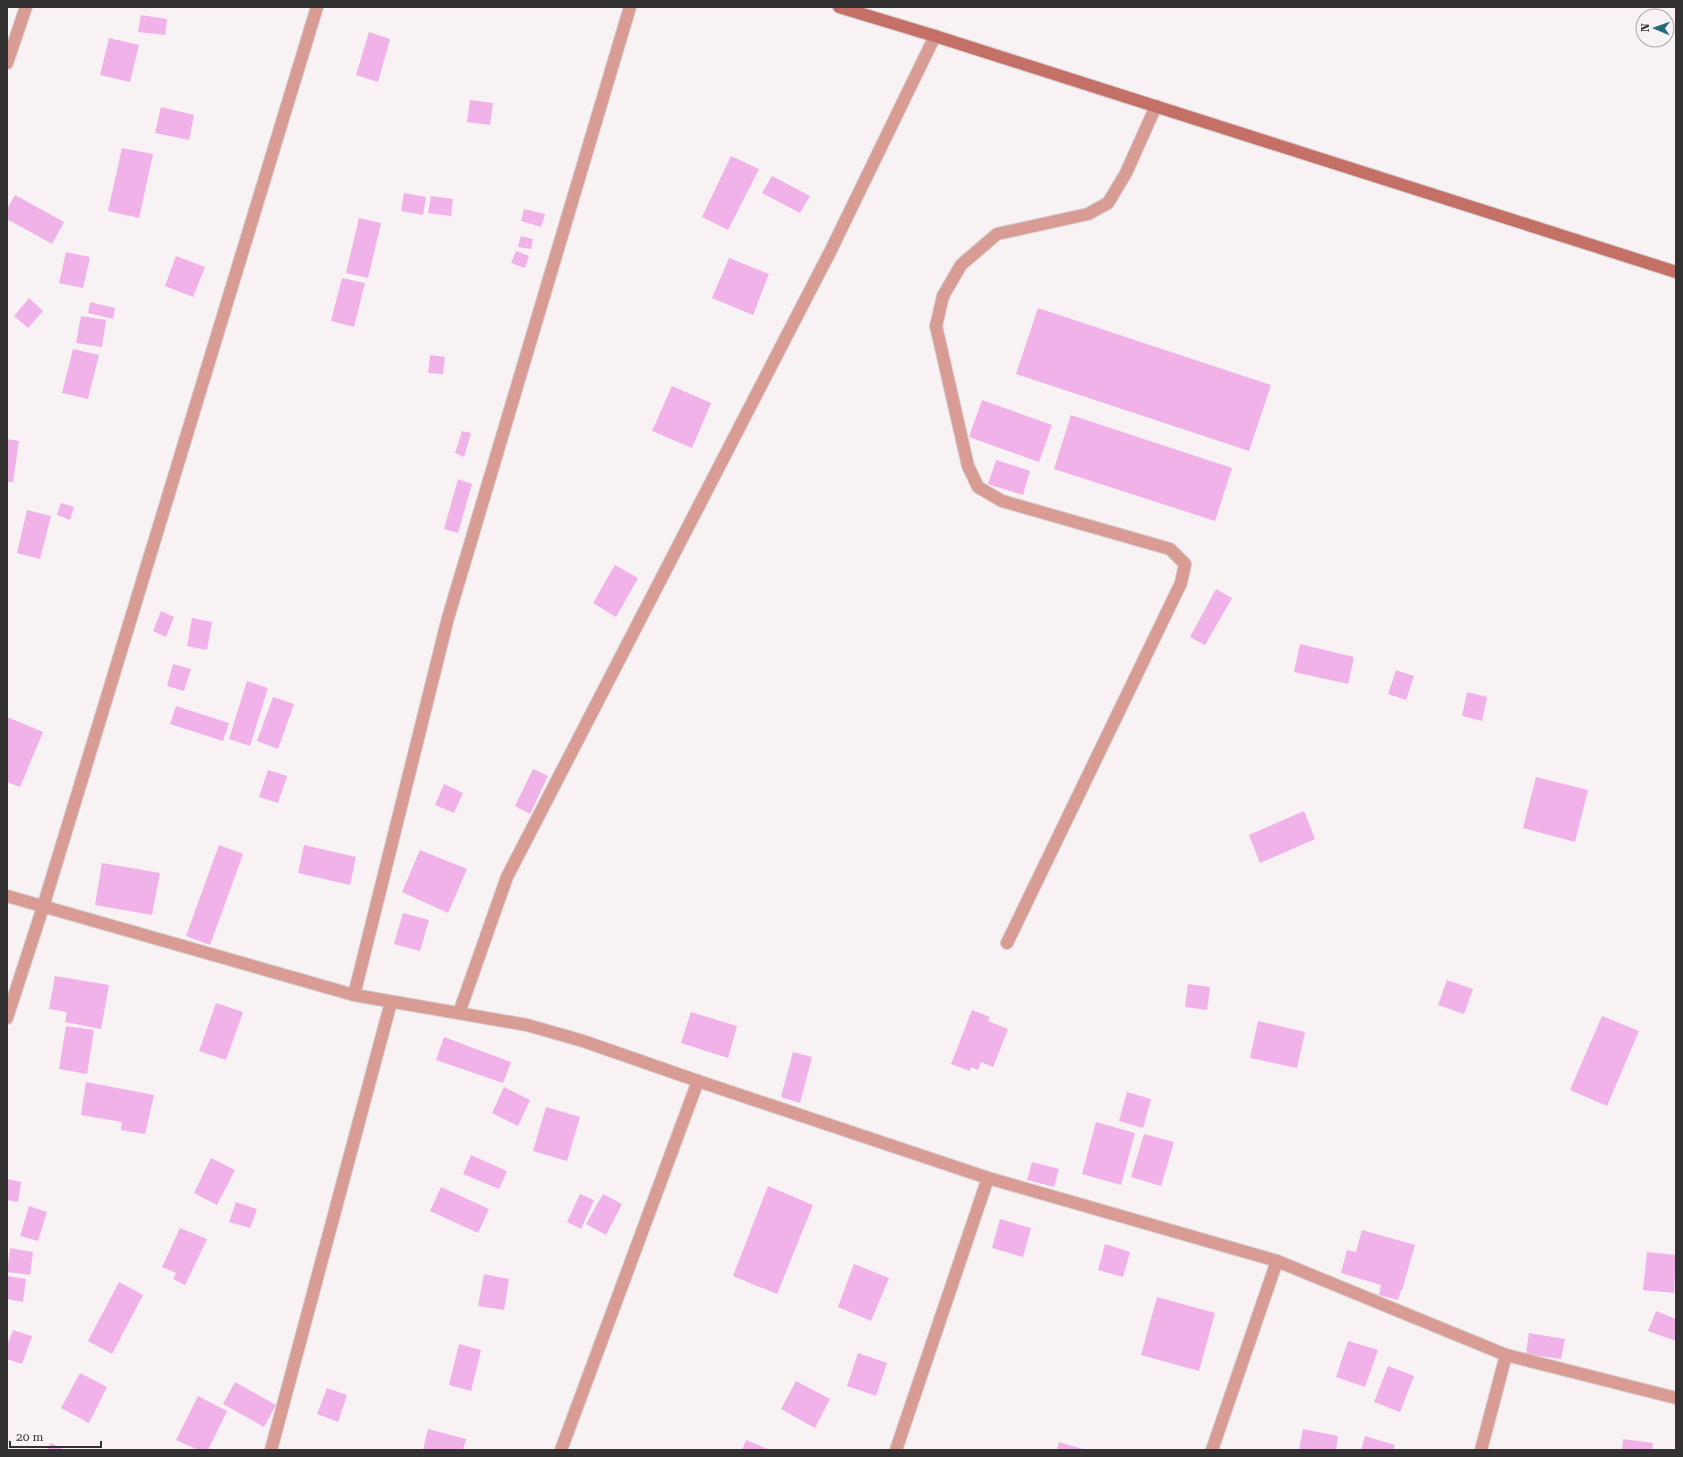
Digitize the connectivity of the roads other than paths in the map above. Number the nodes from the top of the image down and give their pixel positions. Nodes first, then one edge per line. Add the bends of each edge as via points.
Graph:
1 (26, 7) edge
2 (317, 7) edge
3 (630, 7) edge
4 (839, 7) edge
5 (935, 36) junction
6 (7, 63) edge
7 (1156, 106) junction
8 (1676, 272) edge
9 (7, 896) edge
10 (42, 907) junction
11 (1007, 943) dead end
12 (354, 995) junction
13 (391, 1002) junction
14 (459, 1014) junction
15 (7, 1018) edge
16 (698, 1081) junction
17 (988, 1178) junction
18 (1277, 1261) junction
19 (1506, 1355) junction
20 (1676, 1398) edge
21 (271, 1450) edge
22 (561, 1450) edge
23 (896, 1450) edge
24 (1212, 1450) edge
25 (1481, 1450) edge

1 - 6 street
2 - 10 street
3 - 12 street via 448,618
4 - 5 street
5 - 7 street
5 - 14 street via 826,259 507,877
7 - 8 street
7 - 11 street via 1126,173 1108,203 1088,214 997,234 961,265 943,296 936,326 968,466 978,487 1002,501 1170,549 1185,564 1182,583
9 - 10 street
10 - 12 street
10 - 15 street
12 - 13 street
13 - 14 street
13 - 21 street
14 - 16 street via 528,1025 583,1041
16 - 17 street
16 - 22 street
17 - 18 street
17 - 23 street
18 - 19 street
18 - 24 street
19 - 20 street
19 - 25 street

